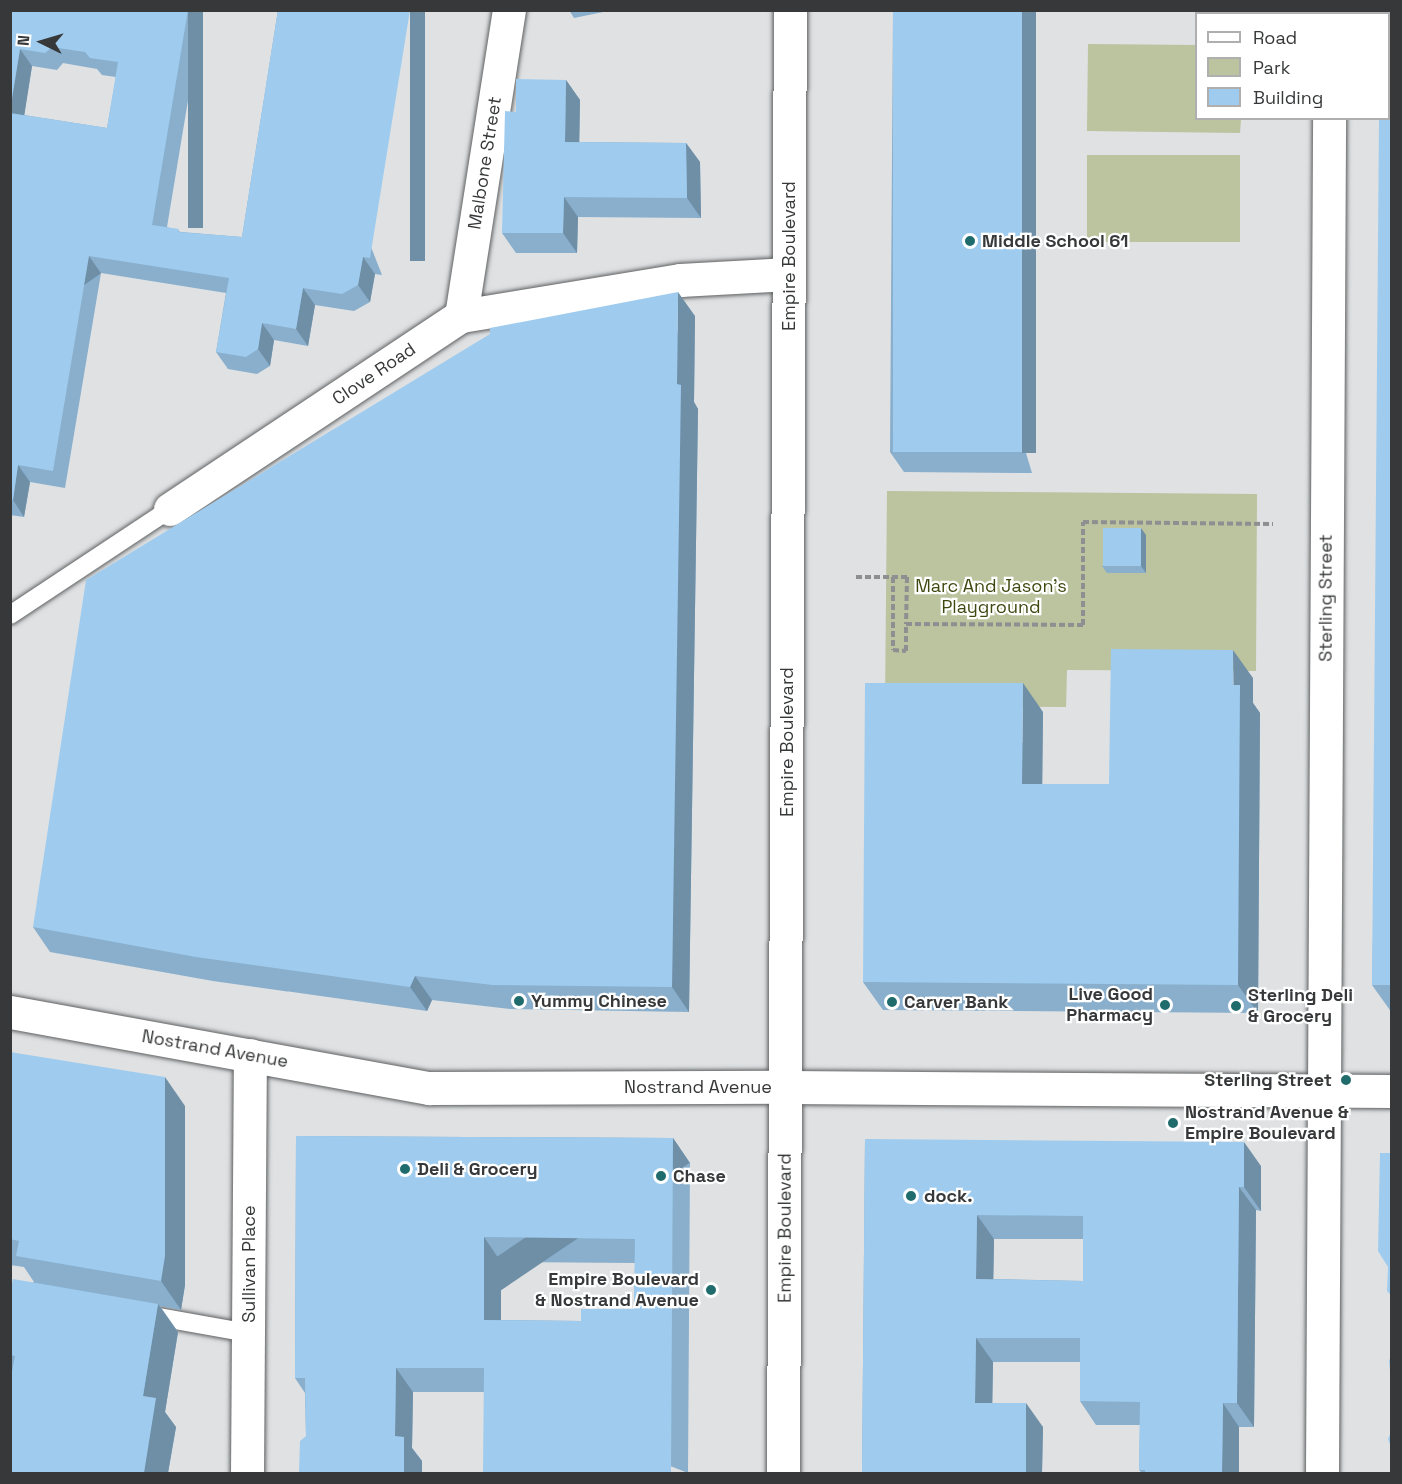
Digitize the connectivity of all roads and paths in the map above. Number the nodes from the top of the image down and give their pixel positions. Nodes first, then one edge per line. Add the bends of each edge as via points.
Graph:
1 (509, 10) edge
2 (790, 10) edge
3 (1329, 120) edge
4 (789, 274) junction
5 (461, 316) junction
6 (170, 509) joint
7 (1273, 524) dead end
8 (856, 577) dead end
9 (893, 577) junction
10 (10, 615) edge
11 (906, 624) junction
12 (10, 1012) edge
13 (250, 1056) junction
14 (786, 1086) junction
15 (1324, 1091) junction
16 (1392, 1091) edge
17 (127, 1312) edge
18 (248, 1333) junction
19 (247, 1473) edge
20 (783, 1473) edge
21 (1322, 1473) edge

1 - 5 main road, Malbone Street
2 - 4 main road, Empire Boulevard
3 - 15 main road, Sterling Street
4 - 5 main road, Clove Road via 680,280
4 - 14 main road, Empire Boulevard
5 - 6 main road, Clove Road
6 - 10 lane, Clove Road
7 - 11 path via 1083,522 1083,626
8 - 9 path
9 - 11 path via 907,578
9 - 11 path via 893,650 906,651
12 - 13 main road, Nostrand Avenue
13 - 14 main road, Nostrand Avenue via 429,1088
13 - 18 main road, Sullivan Place
14 - 15 main road, Nostrand Avenue
14 - 20 main road, Empire Boulevard
15 - 16 main road, Nostrand Avenue
15 - 21 main road, Sterling Street
17 - 18 lane
18 - 19 main road, Sullivan Place

